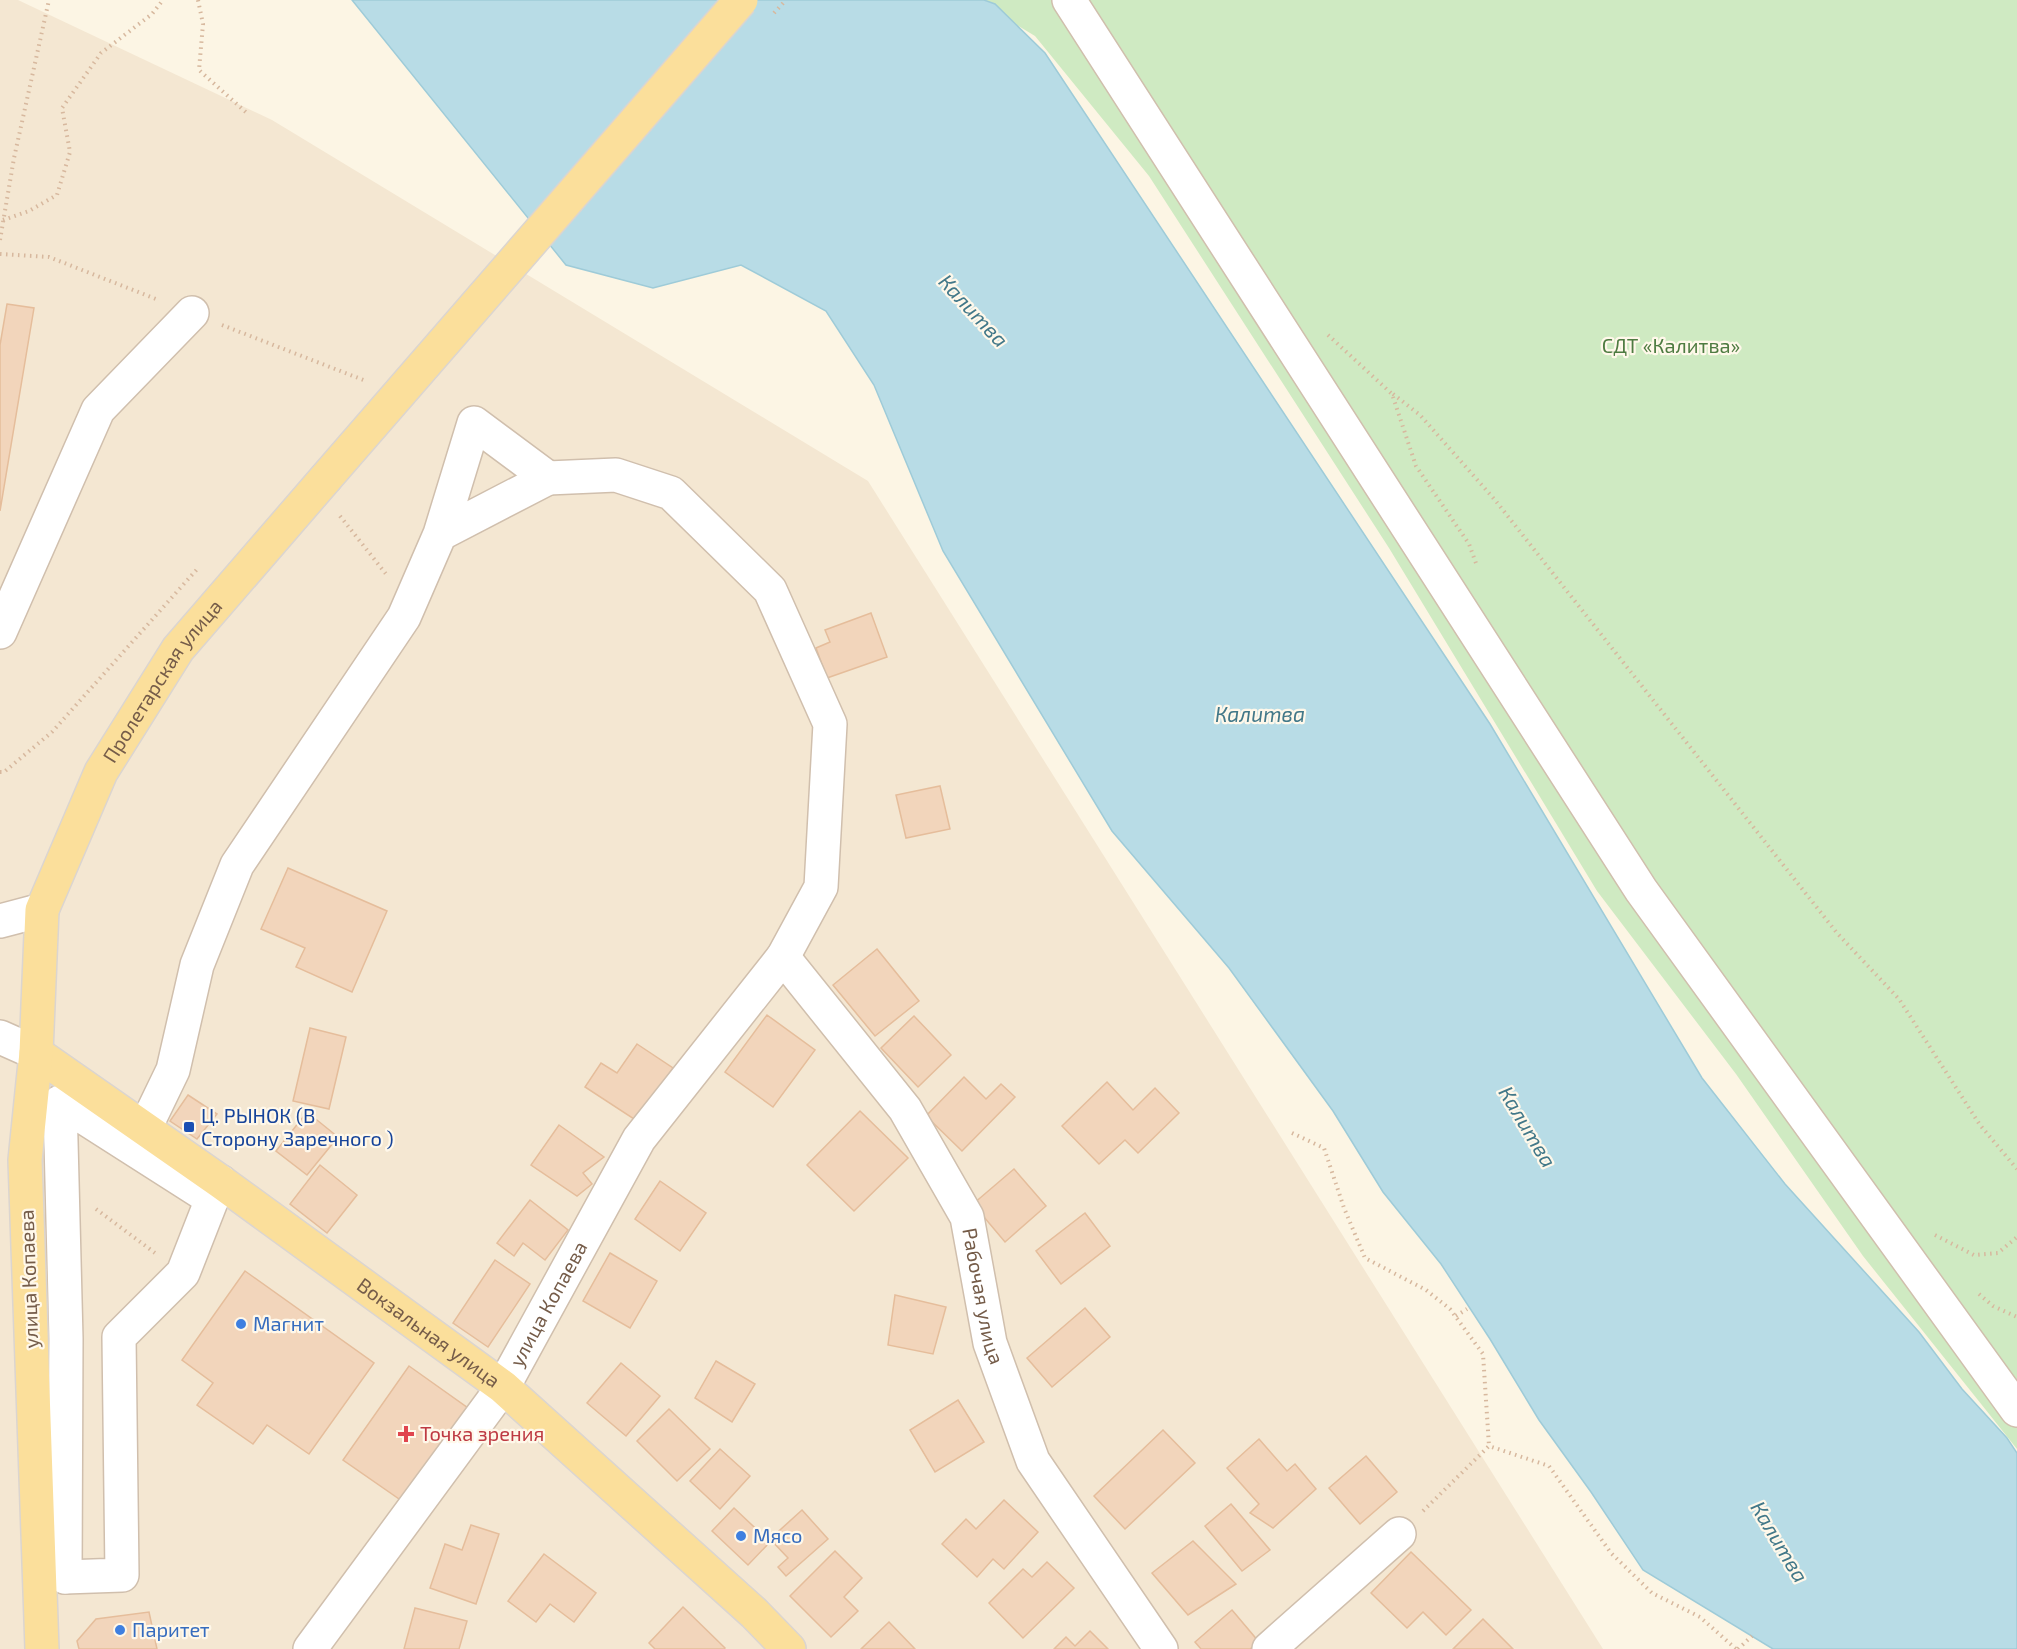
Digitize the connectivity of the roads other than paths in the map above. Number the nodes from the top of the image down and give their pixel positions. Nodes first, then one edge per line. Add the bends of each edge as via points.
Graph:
1 (741, 0) edge
2 (1069, 0) edge
3 (192, 313) road end
4 (548, 478) junction
5 (440, 534) junction
6 (0, 632) edge
7 (42, 910) junction
8 (0, 921) edge
9 (783, 957) junction
10 (0, 1037) edge
11 (36, 1053) junction
12 (68, 1076) junction
13 (69, 1110) junction
14 (144, 1130) junction
15 (216, 1191) junction
16 (119, 1337) junction
17 (66, 1339) junction
18 (31, 1340) junction
19 (503, 1387) junction
20 (2017, 1410) edge
21 (1399, 1534) road end
22 (38, 1553) junction
23 (65, 1577) junction
24 (42, 1649) edge
25 (310, 1649) edge
26 (789, 1649) edge
27 (1161, 1649) edge
28 (1269, 1649) edge

1 - 7 main road, Пролетарская улица, bridge via 178,649 101,772
2 - 20 street via 1641,890
3 - 6 street via 98,410
4 - 5 street
4 - 5 street via 474,423
4 - 9 street, улица Копаева via 616,475 671,493 770,590 830,724 821,887
5 - 14 street via 405,617 237,865 197,965 173,1070
7 - 8 street
7 - 11 main road, улица Копаева
9 - 19 street, улица Копаева via 639,1139
9 - 27 street, Рабочая улица via 905,1108 967,1217 990,1343 1033,1461
10 - 11 street
11 - 12 main road, Вокзальная улица
11 - 18 main road, улица Копаева via 25,1160
12 - 13 street
12 - 14 main road, Вокзальная улица
13 - 15 street
13 - 17 street via 60,1102
14 - 15 main road, Вокзальная улица
15 - 16 street via 183,1273
15 - 19 main road, Вокзальная улица
16 - 17 street
16 - 23 street via 122,1575
17 - 18 street
17 - 23 street
18 - 22 main road, улица Копаева
19 - 25 street, улица Копаева
19 - 26 main road, Вокзальная улица
21 - 28 street
22 - 23 street
22 - 24 main road, улица Копаева

